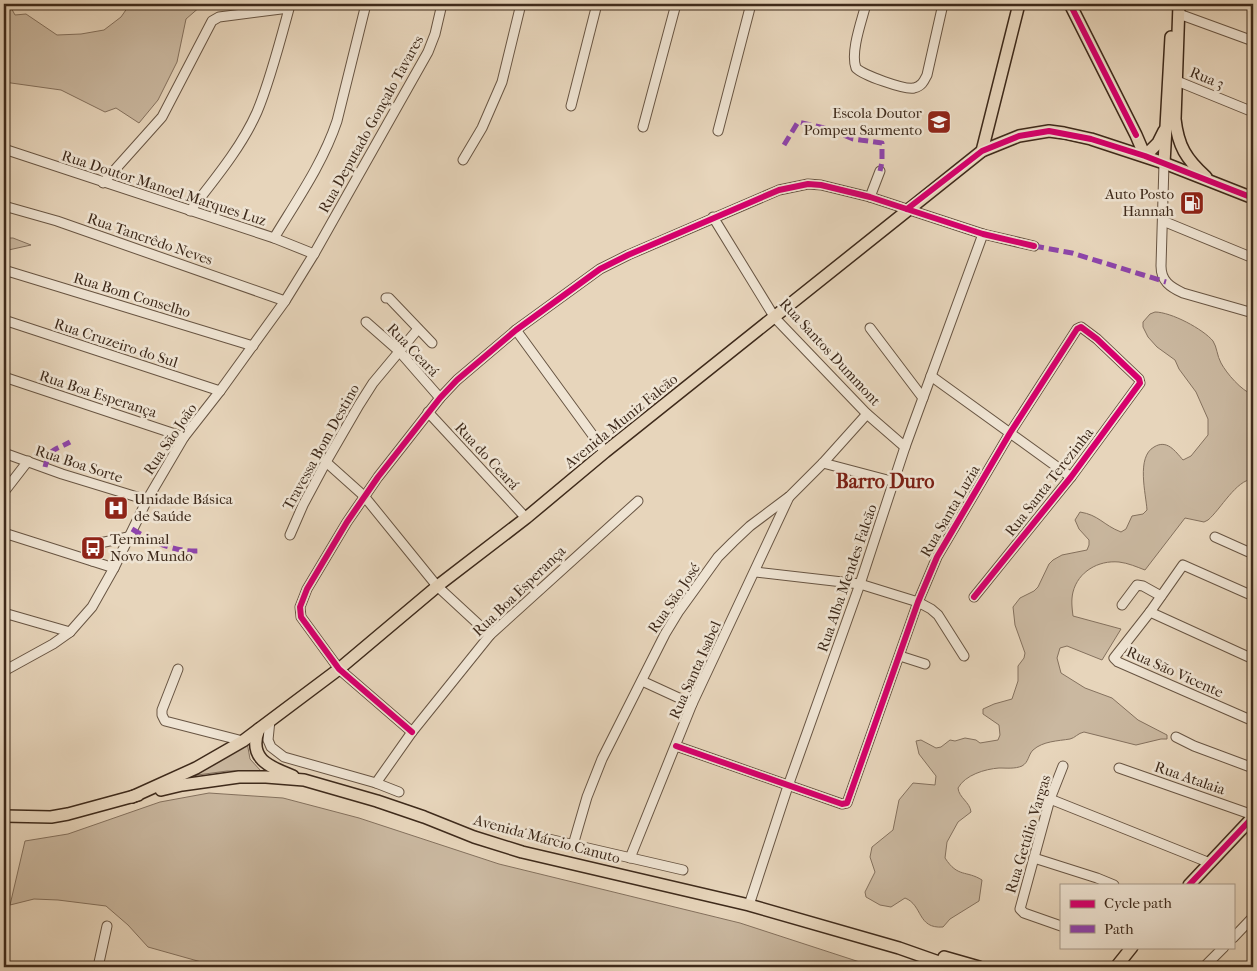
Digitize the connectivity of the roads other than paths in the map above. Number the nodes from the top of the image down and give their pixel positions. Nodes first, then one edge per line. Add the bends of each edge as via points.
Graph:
1 (366, 4) edge
2 (442, 4) edge
3 (521, 4) edge
4 (597, 4) edge
5 (676, 4) edge
6 (751, 4) edge
7 (866, 4) edge
8 (943, 4) edge
9 (1019, 4) edge
10 (1070, 4) edge
11 (1172, 4) edge
12 (290, 6) edge
13 (1179, 9) edge
14 (1253, 41) edge
15 (1177, 81) junction
16 (571, 106) dead end
17 (1253, 112) edge
18 (1167, 123) junction
19 (643, 128) dead end
20 (718, 131) dead end
21 (4, 149) edge
22 (982, 151) junction
23 (1145, 156) junction
24 (463, 160) dead end
25 (1164, 162) junction
26 (880, 171) dead end
27 (1211, 182) junction
28 (103, 183) junction
29 (870, 197) junction
30 (1253, 198) edge
31 (4, 206) edge
32 (907, 209) junction
33 (190, 211) junction
34 (713, 217) junction
35 (1163, 221) junction
36 (983, 234) junction
37 (274, 238) junction
38 (1034, 246) dead end
39 (314, 254) junction
40 (1253, 258) edge
41 (4, 270) edge
42 (386, 298) dead end
43 (285, 302) junction
44 (1253, 313) edge
45 (775, 318) junction
46 (4, 320) edge
47 (366, 322) dead end
48 (1078, 327) joint
49 (870, 328) dead end
50 (418, 329) junction
51 (516, 330) junction
52 (432, 343) dead end
53 (253, 346) junction
54 (399, 351) junction
55 (931, 376) junction
56 (4, 377) edge
57 (220, 392) junction
58 (440, 398) junction
59 (923, 398) junction
60 (428, 412) junction
61 (867, 414) junction
62 (1010, 434) junction
63 (184, 437) junction
64 (905, 447) junction
65 (605, 452) junction
66 (4, 453) edge
67 (28, 461) junction
68 (326, 462) junction
69 (823, 463) junction
70 (1071, 477) junction
71 (895, 482) junction
72 (4, 492) edge
73 (364, 496) junction
74 (790, 496) junction
75 (147, 500) junction
76 (638, 501) dead end
77 (526, 518) junction
78 (4, 533) edge
79 (290, 535) dead end
80 (128, 537) junction
81 (1214, 537) dead end
82 (1253, 554) edge
83 (92, 561) junction
84 (114, 568) junction
85 (756, 572) junction
86 (860, 584) junction
87 (437, 586) junction
88 (1161, 596) junction
89 (1253, 596) edge
90 (974, 597) dead end
91 (918, 602) junction
92 (1122, 605) dead end
93 (1150, 612) junction
94 (4, 613) edge
95 (70, 632) junction
96 (490, 635) junction
97 (900, 656) junction
98 (964, 656) dead end
99 (1253, 658) edge
100 (925, 664) dead end
101 (178, 669) dead end
102 (339, 669) junction
103 (4, 671) edge
104 (642, 681) junction
105 (692, 704) junction
106 (270, 720) junction
107 (1253, 721) edge
108 (259, 729) junction
109 (412, 732) junction
110 (1176, 737) dead end
111 (243, 741) junction
112 (676, 746) junction
113 (1063, 766) dead end
114 (1119, 768) dead end
115 (1253, 768) edge
116 (304, 780) junction
117 (376, 783) junction
118 (788, 786) junction
119 (399, 792) dead end
120 (132, 797) junction
121 (1050, 798) junction
122 (4, 816) edge
123 (1253, 816) edge
124 (527, 834) dead end
125 (574, 845) junction
126 (630, 858) junction
127 (1034, 858) junction
128 (1210, 863) junction
129 (683, 870) dead end
130 (1112, 884) edge
131 (1190, 884) edge
132 (749, 905) junction
133 (1253, 917) edge
134 (107, 926) dead end
135 (1060, 926) edge
136 (1234, 937) edge
137 (899, 948) junction
138 (1130, 948) edge
139 (1223, 948) edge
140 (914, 953) junction
141 (1117, 966) edge
142 (98, 967) edge
143 (934, 967) edge
144 (953, 967) edge
145 (978, 967) edge
146 (1204, 967) edge

1 - 37 street via 330,140
2 - 39 street, Rua Deputado Gonçalo Tavares via 435,34 424,60
3 - 24 street via 502,82 482,128
4 - 16 street
5 - 19 street
6 - 20 street
7 - 8 street via 856,45 856,68 867,76 908,88 918,87 925,81
9 - 22 main road
10 - 23 main road
11 - 18 main road
12 - 28 street via 219,17 212,21 162,117
12 - 33 street via 257,112 222,169
13 - 14 street
13 - 15 main road
15 - 17 street, Rua 3
15 - 27 main road via 1175,119 1179,144 1195,167
18 - 23 main road via 1158,143
18 - 25 main road
21 - 28 street, Rua Doutor Manoel Marques Luz
22 - 23 main road, Avenida Muniz Falcão via 1018,136 1049,131 1091,139
22 - 32 main road, Avenida Muniz Falcão
23 - 25 main road, Avenida Muniz Falcão
25 - 27 main road, Avenida Muniz Falcão
25 - 35 street
26 - 29 street
27 - 30 main road, Avenida Muniz Falcão
28 - 33 street, Rua Doutor Manoel Marques Luz
29 - 32 street
29 - 34 street via 808,184 779,190
31 - 43 street, Rua Tancrêdo Neves
32 - 36 street
32 - 45 main road, Avenida Muniz Falcão
33 - 37 street, Rua Doutor Manoel Marques Luz
34 - 45 street, Rua Santos Dummont
34 - 51 street via 600,269
35 - 40 street
35 - 44 street via 1161,272 1166,282 1183,293
36 - 38 street
36 - 55 street, Rua Alba Mendes Falcão
37 - 39 street, Rua Doutor Manoel Marques Luz
39 - 43 street, Rua São João
41 - 53 street, Rua Bom Conselho
42 - 50 street
43 - 53 street, Rua São João
45 - 61 street, Rua Santos Dummont
45 - 65 main road, Avenida Muniz Falcão
46 - 57 street, Rua Cruzeiro do Sul
47 - 54 street, Rua Ceará
48 - 62 street, Rua Santa Luzia
48 - 70 street, Rua Santa Terezinha via 1096,339 1140,381
49 - 59 street
50 - 52 street
50 - 54 street, Travessa Bom Destino
51 - 58 street
51 - 65 street via 540,368
53 - 57 street, Rua São João
54 - 58 street, Rua Ceará
54 - 68 street, Travessa Bom Destino via 358,404
55 - 59 street, Rua Alba Mendes Falcão
55 - 62 street
56 - 63 street, Rua Boa Esperança
57 - 63 street, Rua São João
58 - 60 street
59 - 64 street, Rua Alba Mendes Falcão
60 - 73 street
60 - 77 street, Rua do Ceará
61 - 64 street, Rua Santos Dummont
61 - 69 street, Rua São José
62 - 70 street
62 - 91 street, Rua Santa Luzia via 936,557
63 - 75 street, Rua São João
64 - 71 street, Rua Alba Mendes Falcão
65 - 77 main road, Avenida Muniz Falcão
66 - 67 street, Rua Boa Sorte
67 - 72 street
67 - 75 street, Rua Boa Sorte
68 - 73 street
68 - 79 street, Travessa Bom Destino
69 - 71 street
69 - 74 street, Rua São José
70 - 90 street, Rua Santa Terezinha
71 - 86 street, Rua Alba Mendes Falcão
73 - 87 street
73 - 102 street via 307,589 300,607 301,617
74 - 85 street, Rua Santa Isabel
74 - 104 street, Rua São José via 750,526 718,557 665,634
75 - 80 street, Rua São João
76 - 96 street, Rua Boa Esperança
77 - 87 main road, Avenida Muniz Falcão
78 - 83 street
80 - 83 street via 100,543
80 - 84 street, Rua São João
81 - 82 street
83 - 84 street
84 - 95 street, Rua São João via 92,607
85 - 86 street
85 - 105 street, Rua Santa Isabel
86 - 91 street
86 - 118 street, Rua Alba Mendes Falcão
87 - 96 street
87 - 102 main road, Avenida Muniz Falcão
88 - 89 street via 1183,565
88 - 92 street via 1137,585
88 - 93 street
91 - 97 street, Rua Santa Luzia
91 - 98 street via 938,615
93 - 99 street
93 - 107 street, Rua São Vicente via 1114,658
94 - 95 street
95 - 103 street, Rua São João
96 - 109 street, Rua Boa Esperança
97 - 100 street
97 - 118 street, Rua Santa Luzia via 847,803
101 - 111 street via 162,710 165,721
102 - 106 main road, Avenida Muniz Falcão
102 - 109 street
104 - 105 street
104 - 125 street, Rua São José via 599,766
105 - 112 street, Rua Santa Isabel
106 - 108 main road, Avenida Muniz Falcão
106 - 117 street via 268,740 271,747 284,757
108 - 111 main road, Avenida Muniz Falcão
108 - 116 main road via 257,754 268,764
109 - 117 street, Rua Boa Esperança
110 - 115 street
111 - 120 main road, Avenida Muniz Falcão via 196,768
112 - 118 street
112 - 126 street, Rua Santa Isabel
113 - 121 street, Rua Getúlio Vargas
114 - 123 street, Rua Atalaia
116 - 120 main road, Avenida Márcio Canuto via 239,776 182,784
116 - 132 main road, Avenida Márcio Canuto via 377,801 474,838 522,852
117 - 119 street
118 - 132 street, Rua Alba Mendes Falcão
120 - 122 main road via 51,817
121 - 127 street, Rua Getúlio Vargas
121 - 128 street
123 - 128 main road
124 - 125 street
125 - 126 street
126 - 129 street
127 - 130 street
127 - 135 street, Rua Getúlio Vargas via 1020,910
128 - 131 main road
132 - 137 main road, Avenida Márcio Canuto
133 - 136 street
134 - 142 street
137 - 140 main road, Avenida Márcio Canuto
137 - 145 main road
138 - 141 main road
139 - 146 street
140 - 143 main road
140 - 144 main road, Avenida Márcio Canuto

